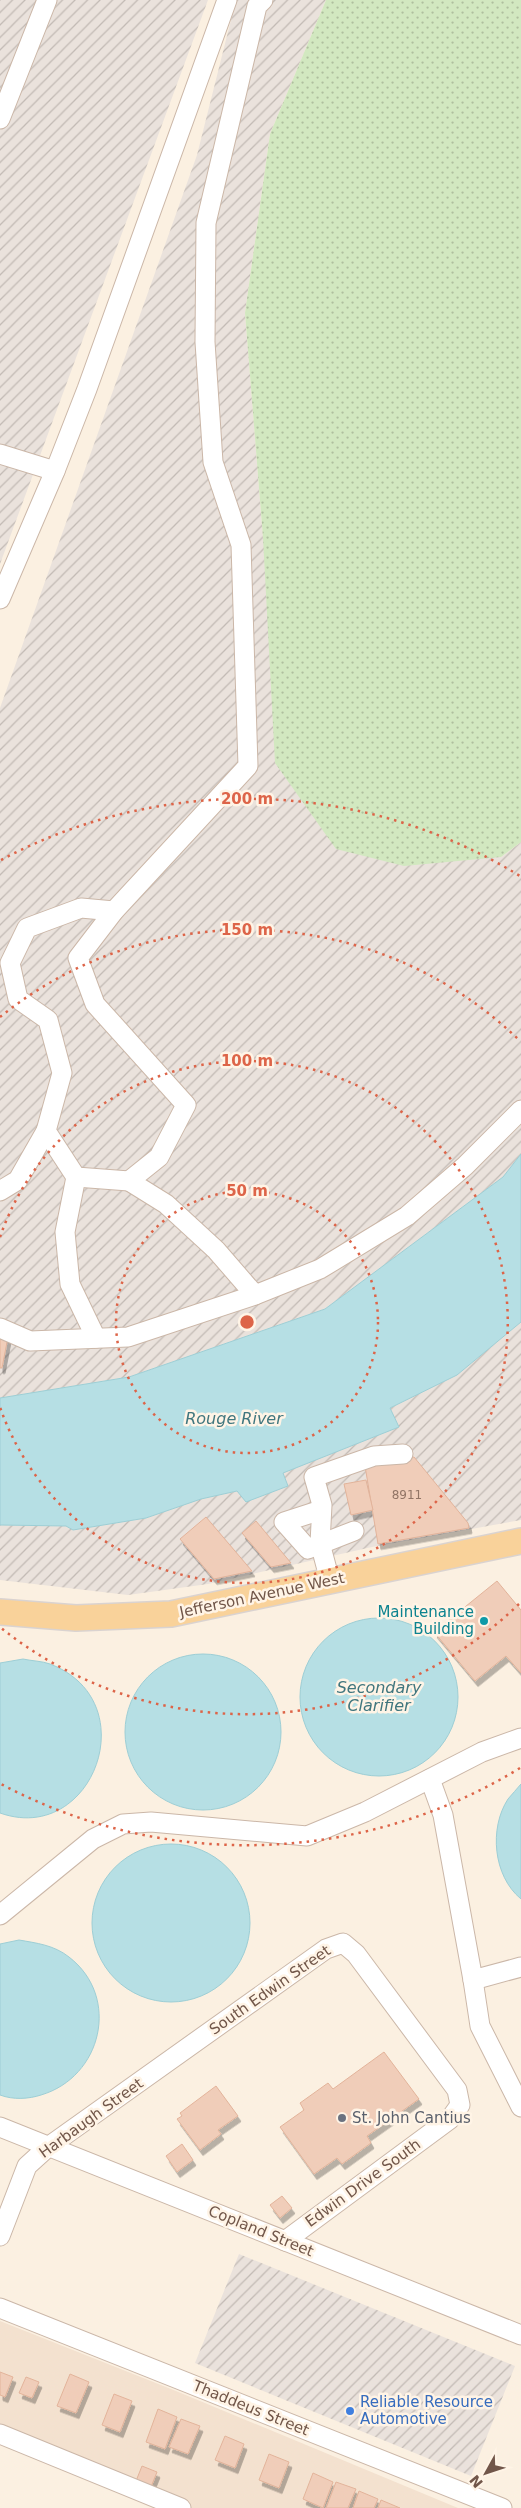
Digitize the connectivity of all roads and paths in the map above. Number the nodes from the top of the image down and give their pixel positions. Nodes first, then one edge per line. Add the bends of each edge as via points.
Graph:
1 (47, 0) edge
2 (227, 0) edge
3 (263, 0) edge
4 (0, 119) edge
5 (0, 454) edge
6 (55, 471) junction
7 (0, 599) edge
8 (114, 911) junction
9 (521, 1110) edge
10 (46, 1131) junction
11 (76, 1177) junction
12 (129, 1181) junction
13 (0, 1191) edge
14 (255, 1295) junction
15 (0, 1328) edge
16 (96, 1338) junction
17 (403, 1454) dead end
18 (321, 1510) junction
19 (354, 1531) dead end
20 (521, 1541) edge
21 (320, 1543) junction
22 (330, 1581) junction
23 (0, 1612) edge
24 (521, 1738) edge
25 (430, 1779) junction
26 (0, 1915) edge
27 (521, 1967) edge
28 (473, 1980) junction
29 (193, 2044) joint
30 (460, 2105) joint
31 (521, 2108) edge
32 (0, 2127) edge
33 (48, 2147) junction
34 (0, 2236) edge
35 (285, 2241) junction
36 (0, 2308) edge
37 (521, 2335) edge
38 (0, 2434) edge
39 (182, 2508) edge
40 (502, 2508) edge

1 - 4 street
2 - 6 street
3 - 8 street via 257,6 206,222 205,342 212,462 241,545 248,766
5 - 6 street
6 - 7 street
8 - 10 street via 81,908 27,928 10,963 18,999 48,1020 62,1073
8 - 12 street via 78,958 95,1004 186,1105 159,1158
9 - 14 street via 465,1166 407,1216 320,1269
10 - 11 street
10 - 13 street via 18,1180
11 - 12 street
11 - 16 street via 66,1232 70,1284
12 - 14 street via 166,1204 216,1250
14 - 16 street via 128,1337
15 - 16 street via 30,1341
17 - 18 street via 374,1456 314,1477
18 - 21 street
18 - 21 street via 284,1522 308,1549
19 - 21 street
20 - 22 main road, Jefferson Avenue West
21 - 22 street
22 - 23 main road, Jefferson Avenue West via 172,1614 76,1618
24 - 25 street via 482,1752
25 - 26 street via 307,1836 151,1822 123,1824 93,1839
25 - 28 street via 443,1815
27 - 28 street
28 - 31 street via 480,2026
29 - 30 street, South Edwin Street via 326,1949 344,1943 356,1954 457,2090
29 - 33 street, Harbaugh Street
30 - 35 street, Edwin Drive South via 450,2119
32 - 33 street, Copland Street
33 - 34 street, Harbaugh Street via 27,2166
33 - 35 street, Copland Street
35 - 37 street, Copland Street
36 - 40 street, Thaddeus Street
38 - 39 street

